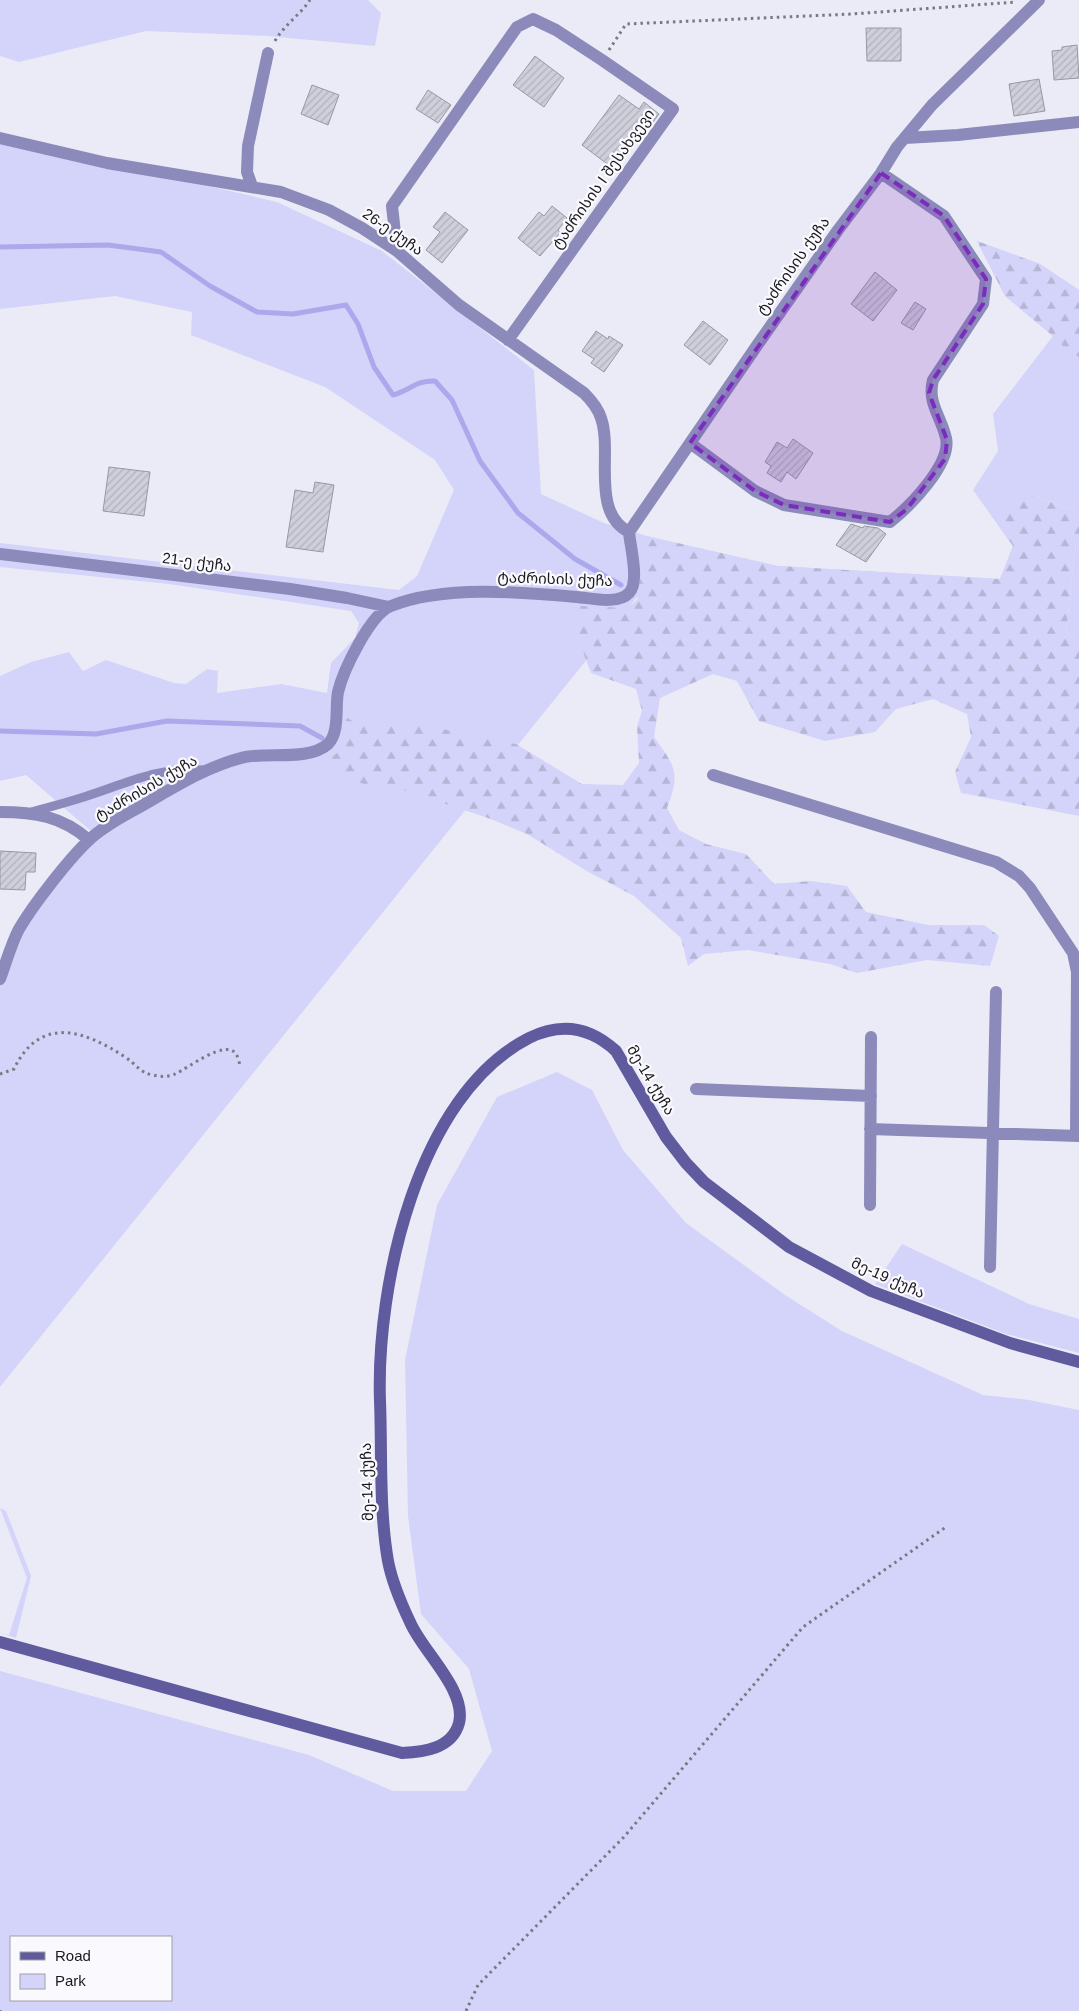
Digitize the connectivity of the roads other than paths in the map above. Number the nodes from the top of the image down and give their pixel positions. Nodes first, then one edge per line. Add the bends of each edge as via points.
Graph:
1 (1038, 1) edge
2 (268, 53) road end
3 (1079, 122) edge
4 (0, 138) edge
5 (905, 138) junction
6 (881, 174) junction
7 (252, 186) junction
8 (397, 251) junction
9 (508, 340) junction
10 (690, 443) junction
11 (628, 532) junction
12 (0, 554) edge
13 (389, 607) junction
14 (209, 770) junction
15 (713, 775) dead end
16 (0, 812) edge
17 (30, 812) junction
18 (89, 840) junction
19 (0, 979) edge
20 (996, 992) dead end
21 (871, 1037) dead end
22 (696, 1089) dead end
23 (870, 1096) junction
24 (870, 1129) junction
25 (992, 1133) junction
26 (1078, 1136) edge
27 (704, 1182) joint
28 (870, 1205) dead end
29 (990, 1267) dead end
30 (1079, 1362) edge
31 (0, 1642) edge

1 - 5 street, ტაძრისის ქუჩა via 932,105
2 - 7 street via 248,146 247,172
3 - 5 street
4 - 7 street, 26-ე ქუჩა via 106,163
5 - 6 street, ტაძრისის ქუჩა
6 - 10 street, ტაძრისის ქუჩა via 838,230
6 - 10 street via 944,216 986,279 983,304 931,386 930,393 947,440 945,458 907,508 890,522 784,505 755,491
7 - 8 street, 26-ე ქუჩა via 281,192 329,210
8 - 9 street, 26-ე ქუჩა via 459,305
8 - 9 street, ტაძრისის I შესახვევი via 392,206 517,27 533,19 556,30 672,109
9 - 11 street, 26-ე ქუჩა via 593,402 605,431 606,501 615,522
10 - 11 street, ტაძრისის ქუჩა
11 - 13 street, ტაძრისის ქუჩა via 635,580 629,593 619,598 601,600 522,593 432,595
12 - 13 street, 21-ე ქუჩა via 290,589
13 - 14 street, ტაძრისის ქუჩა via 372,622 347,668 338,692 336,721 330,743 318,751 300,754 242,757
14 - 17 lane via 175,769 150,773 89,796
14 - 18 street, ტაძრისის ქუჩა via 186,780
15 - 26 street via 996,862 1019,876 1073,954 1077,972
16 - 17 street
17 - 18 street via 61,822
18 - 19 street, ტაძრისის ქუჩა via 19,930
20 - 25 street
21 - 23 street
22 - 23 street
23 - 24 street
24 - 25 street
24 - 28 street
25 - 26 street
25 - 29 street
27 - 30 street, მე-19 ქუჩა via 789,1247 871,1291 1010,1343
27 - 31 street, მე-14 ქუჩა via 666,1137 616,1051 604,1040 584,1030 564,1028 540,1032 516,1045 489,1065 461,1098 438,1138 404,1216 390,1271 383,1318 380,1393 388,1562 413,1631 451,1685 458,1704 459,1723 451,1737 439,1747 424,1752 402,1753

